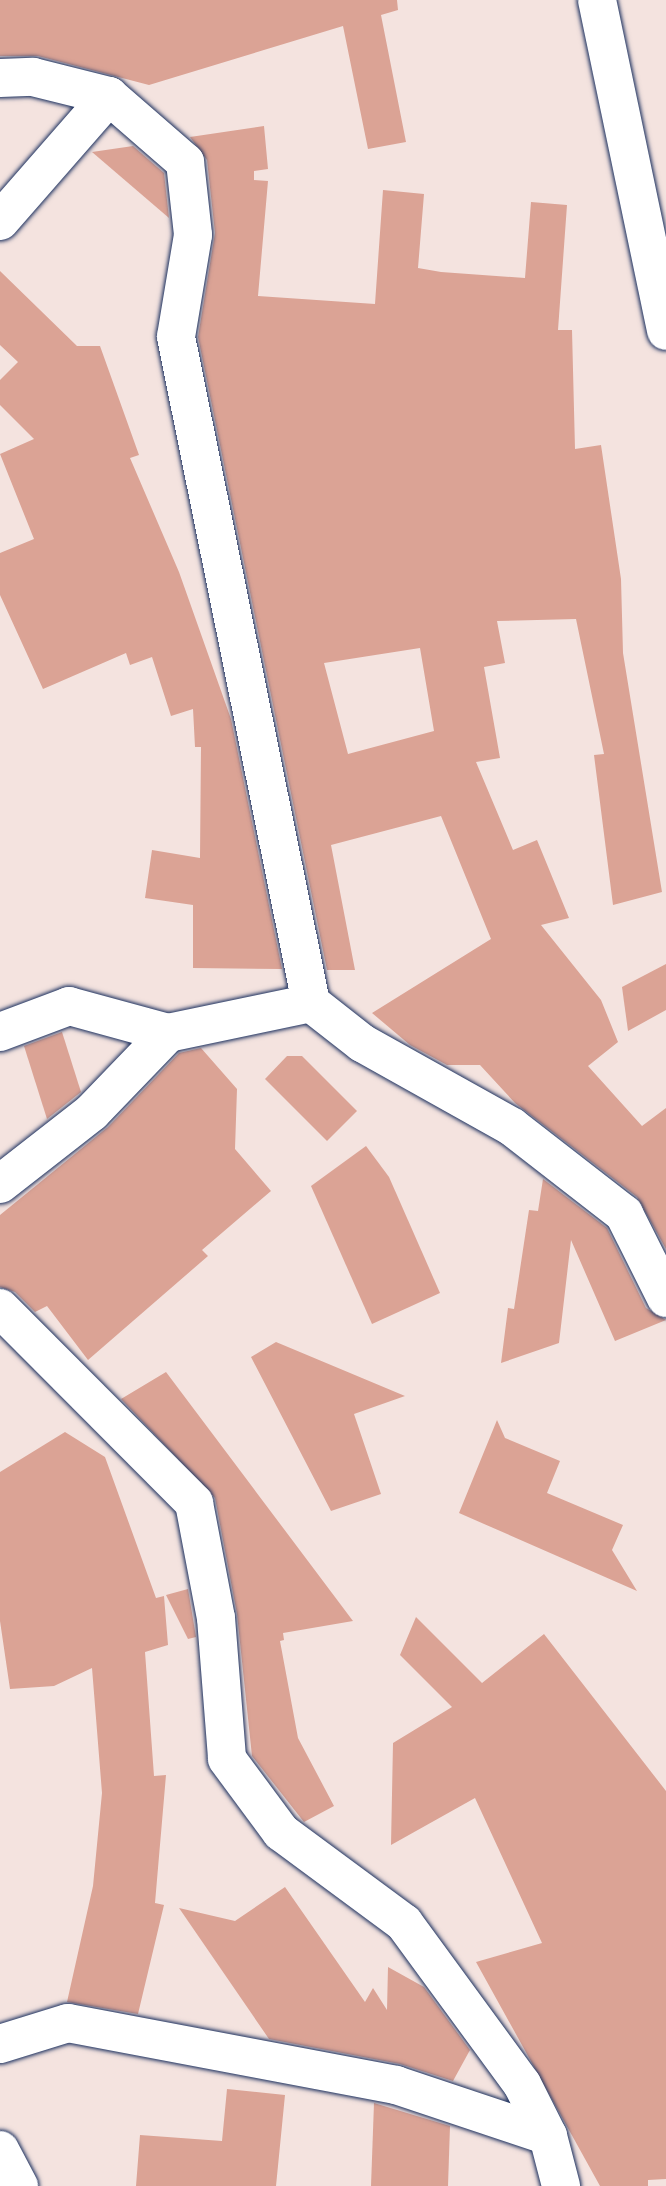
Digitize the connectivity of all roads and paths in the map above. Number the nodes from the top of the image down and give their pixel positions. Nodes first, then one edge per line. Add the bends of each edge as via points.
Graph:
1 (597, 0) edge
2 (0, 78) edge
3 (108, 96) junction
4 (0, 221) edge
5 (666, 331) edge
6 (310, 1003) junction
7 (0, 1032) edge
8 (168, 1034) junction
9 (0, 1184) edge
10 (666, 1298) edge
11 (0, 1308) edge
12 (0, 2044) edge
13 (548, 2136) junction
14 (0, 2150) edge
15 (19, 2186) edge
16 (561, 2186) edge

1 - 5 main road
2 - 3 main road via 33,77
3 - 4 main road
3 - 6 main road via 185,162 193,235 176,337
6 - 8 main road
6 - 10 main road via 362,1043 512,1126 624,1214
7 - 8 main road via 69,1006
8 - 9 main road via 92,1112
11 - 13 main road via 194,1503 216,1618 227,1759 281,1832 404,1923 522,2084
12 - 13 main road via 68,2023 396,2085
13 - 16 main road
14 - 15 main road

